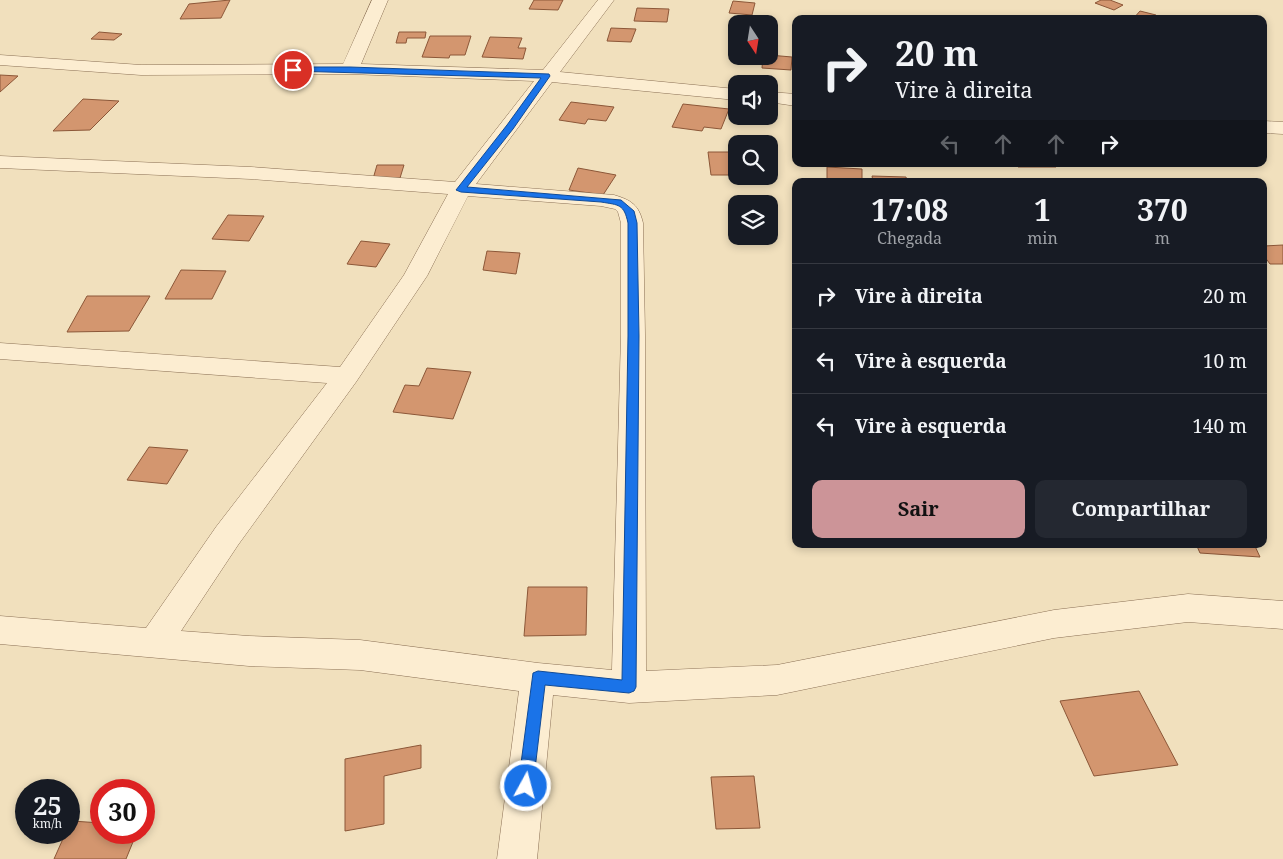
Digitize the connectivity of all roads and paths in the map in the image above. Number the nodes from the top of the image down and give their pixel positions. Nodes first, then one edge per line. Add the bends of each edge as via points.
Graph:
1 (380, 0) edge
2 (606, 0) edge
3 (0, 60) edge
4 (350, 69) junction
5 (546, 76) junction
6 (728, 93) edge
7 (778, 98) edge
8 (792, 100) edge
9 (1267, 127) edge
10 (1283, 128) edge
11 (0, 162) edge
12 (461, 190) junction
13 (0, 351) edge
14 (347, 376) junction
15 (1283, 615) edge
16 (0, 630) edge
17 (154, 644) junction
18 (538, 678) junction
19 (629, 687) junction
20 (517, 859) edge

1 - 4 street
2 - 5 street
3 - 4 street via 141,70
4 - 5 street
5 - 6 street
5 - 12 street
7 - 8 street
9 - 10 street
11 - 12 street via 214,171
12 - 14 street via 415,276
12 - 19 street via 601,200 621,203 630,211 633,336
13 - 14 street
14 - 17 street via 227,536
15 - 19 street via 1188,608 1054,624 777,680
16 - 17 street
17 - 18 street via 360,655
18 - 19 street
18 - 20 street

